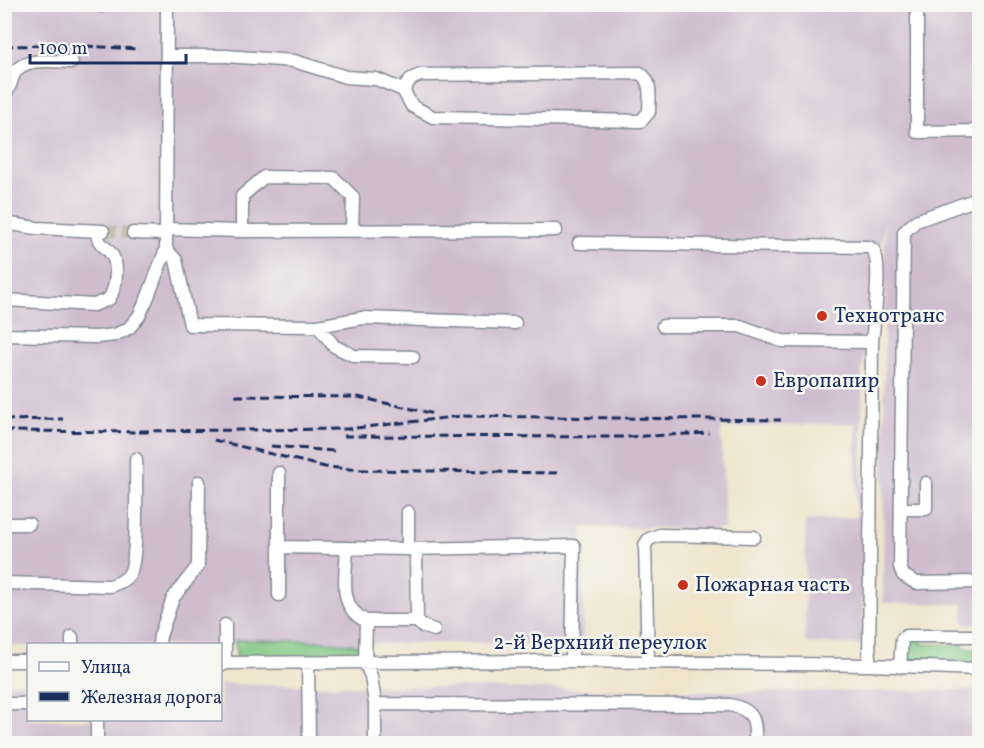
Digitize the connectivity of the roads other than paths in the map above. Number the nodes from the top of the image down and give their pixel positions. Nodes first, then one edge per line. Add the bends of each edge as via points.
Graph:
1 (167, 4) edge
2 (917, 4) edge
3 (167, 56) junction
4 (72, 62) dead end
5 (403, 90) junction
6 (4, 95) edge
7 (980, 131) edge
8 (980, 198) edge
9 (4, 222) edge
10 (352, 230) junction
11 (556, 230) dead end
12 (242, 231) junction
13 (166, 232) junction
14 (133, 233) tunnel mouth
15 (579, 243) dead end
16 (166, 249) junction
17 (4, 300) edge
18 (515, 323) dead end
19 (318, 326) junction
20 (663, 326) dead end
21 (4, 335) edge
22 (872, 342) junction
23 (413, 357) dead end
24 (136, 459) dead end
25 (279, 473) dead end
26 (199, 482) dead end
27 (926, 483) dead end
28 (901, 509) junction
29 (408, 512) dead end
30 (4, 524) edge
31 (29, 524) dead end
32 (754, 537) dead end
33 (279, 547) junction
34 (347, 548) junction
35 (412, 549) junction
36 (980, 582) edge
37 (4, 584) edge
38 (279, 595) dead end
39 (366, 621) junction
40 (417, 621) junction
41 (225, 625) dead end
42 (434, 630) dead end
43 (980, 636) edge
44 (159, 643) edge
45 (4, 661) edge
46 (27, 661) edge
47 (572, 661) junction
48 (648, 662) junction
49 (308, 663) junction
50 (365, 663) junction
51 (223, 664) edge
52 (869, 665) junction
53 (900, 668) junction
54 (980, 669) edge
55 (4, 704) edge
56 (27, 704) edge
57 (375, 704) junction
58 (97, 721) edge
59 (97, 744) edge
60 (309, 744) edge
61 (375, 744) edge
62 (755, 744) edge

1 - 3 street
2 - 7 street via 917,132
3 - 5 street via 294,61 346,77 376,79
3 - 13 street
4 - 6 street via 23,64 15,71
5 - 5 street via 412,106 433,117 641,121 649,112 649,86 640,73 420,75
8 - 28 street via 916,222 904,232
9 - 17 street via 36,228 101,231 98,243 113,256 115,263 115,284 109,299 94,305
10 - 11 street
10 - 12 street
10 - 12 street via 353,197 334,178 264,177 242,196
12 - 13 street
13 - 14 street
13 - 16 street
15 - 22 street via 869,247 876,260
16 - 19 street via 176,260 190,325
16 - 21 street via 147,299 129,328 98,337
18 - 19 street via 362,318
19 - 23 street via 334,346 354,356
20 - 22 street via 740,326 782,341
22 - 52 street
24 - 37 street via 135,527 129,576 110,586
25 - 33 street
26 - 44 street via 198,566 173,598
27 - 28 street via 926,509
28 - 36 street via 900,572 907,579 916,583
29 - 35 street
30 - 31 street
32 - 48 street via 649,539 645,545
33 - 34 street
33 - 38 street
34 - 35 street
34 - 39 street via 346,600 351,611
35 - 40 street
35 - 47 street via 574,546
39 - 40 street
39 - 50 street
40 - 42 street
41 - 51 street
43 - 53 street via 906,636 902,639
45 - 46 street
47 - 48 street, 2-й Верхний переулок
47 - 50 street, 2-й Верхний переулок
48 - 52 street, 2-й Верхний переулок
49 - 50 street, 2-й Верхний переулок
49 - 51 street, 2-й Верхний переулок
49 - 60 street
50 - 57 street
52 - 53 street, 2-й Верхний переулок
53 - 54 street, 2-й Верхний переулок
55 - 56 street
57 - 61 street
57 - 62 street via 730,705 747,711 753,718
58 - 59 street

